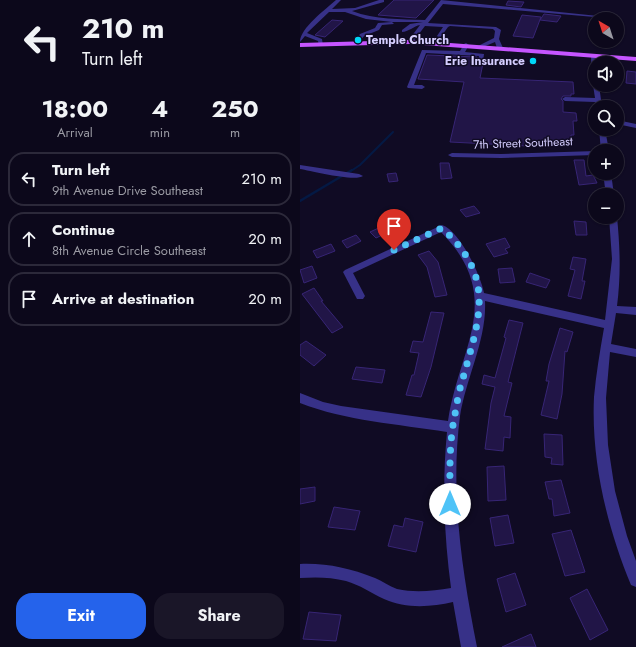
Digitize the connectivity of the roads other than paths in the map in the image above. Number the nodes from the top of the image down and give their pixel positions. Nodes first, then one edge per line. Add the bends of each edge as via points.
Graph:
1 (339, 0) edge
2 (381, 0) edge
3 (442, 1) edge
4 (328, 10) junction
5 (347, 11) junction
6 (588, 15) edge
7 (415, 22) junction
8 (424, 23) junction
9 (446, 26) junction
10 (404, 31) dead end
11 (440, 36) dead end
12 (301, 37) edge
13 (496, 39) junction
14 (410, 42) junction
15 (357, 43) junction
16 (300, 45) edge
17 (321, 45) junction
18 (466, 45) junction
19 (481, 46) junction
20 (500, 48) junction
21 (462, 53) junction
22 (594, 56) edge
23 (624, 58) edge
24 (636, 59) edge
25 (481, 61) dead end
26 (422, 87) dead end
27 (597, 92) edge
28 (565, 99) dead end
29 (598, 100) joint
30 (624, 123) edge
31 (636, 126) edge
32 (588, 153) edge
33 (452, 156) dead end
34 (300, 167) edge
35 (359, 176) dead end
36 (614, 224) edge
37 (360, 296) dead end
38 (480, 296) junction
39 (612, 309) junction
40 (636, 311) edge
41 (610, 325) junction
42 (607, 347) junction
43 (636, 353) edge
44 (300, 398) edge
45 (453, 427) junction
46 (300, 571) edge
47 (636, 580) edge
48 (459, 593) junction
49 (469, 647) edge

1 - 4 street
2 - 5 street
3 - 6 street
3 - 8 street
4 - 5 street
4 - 12 street
5 - 7 street via 373,18
7 - 8 street
7 - 10 street
7 - 15 street via 380,24 377,29 362,35
8 - 9 street
8 - 14 street
9 - 11 street
9 - 13 street via 494,28 498,30
12 - 17 street via 320,40
13 - 19 street
13 - 20 street
14 - 15 main road
14 - 18 main road
15 - 17 main road
16 - 17 main road
18 - 19 main road
18 - 21 street
19 - 20 main road
20 - 22 main road
21 - 25 street via 482,55
21 - 26 street via 424,51 410,86
23 - 24 main road
27 - 29 street
28 - 29 street
30 - 31 street
32 - 33 street, 7th Street Southeast
34 - 35 street
36 - 39 street via 616,259
37 - 38 street via 348,272 442,228 466,257 476,277
38 - 41 street
38 - 45 street via 477,330 462,379
39 - 40 street
39 - 41 street
41 - 42 street
42 - 43 street
42 - 47 street via 600,396 603,464 618,530
44 - 45 street via 341,411
45 - 48 street via 450,504
46 - 48 street via 336,571 402,597 430,598
48 - 49 street

